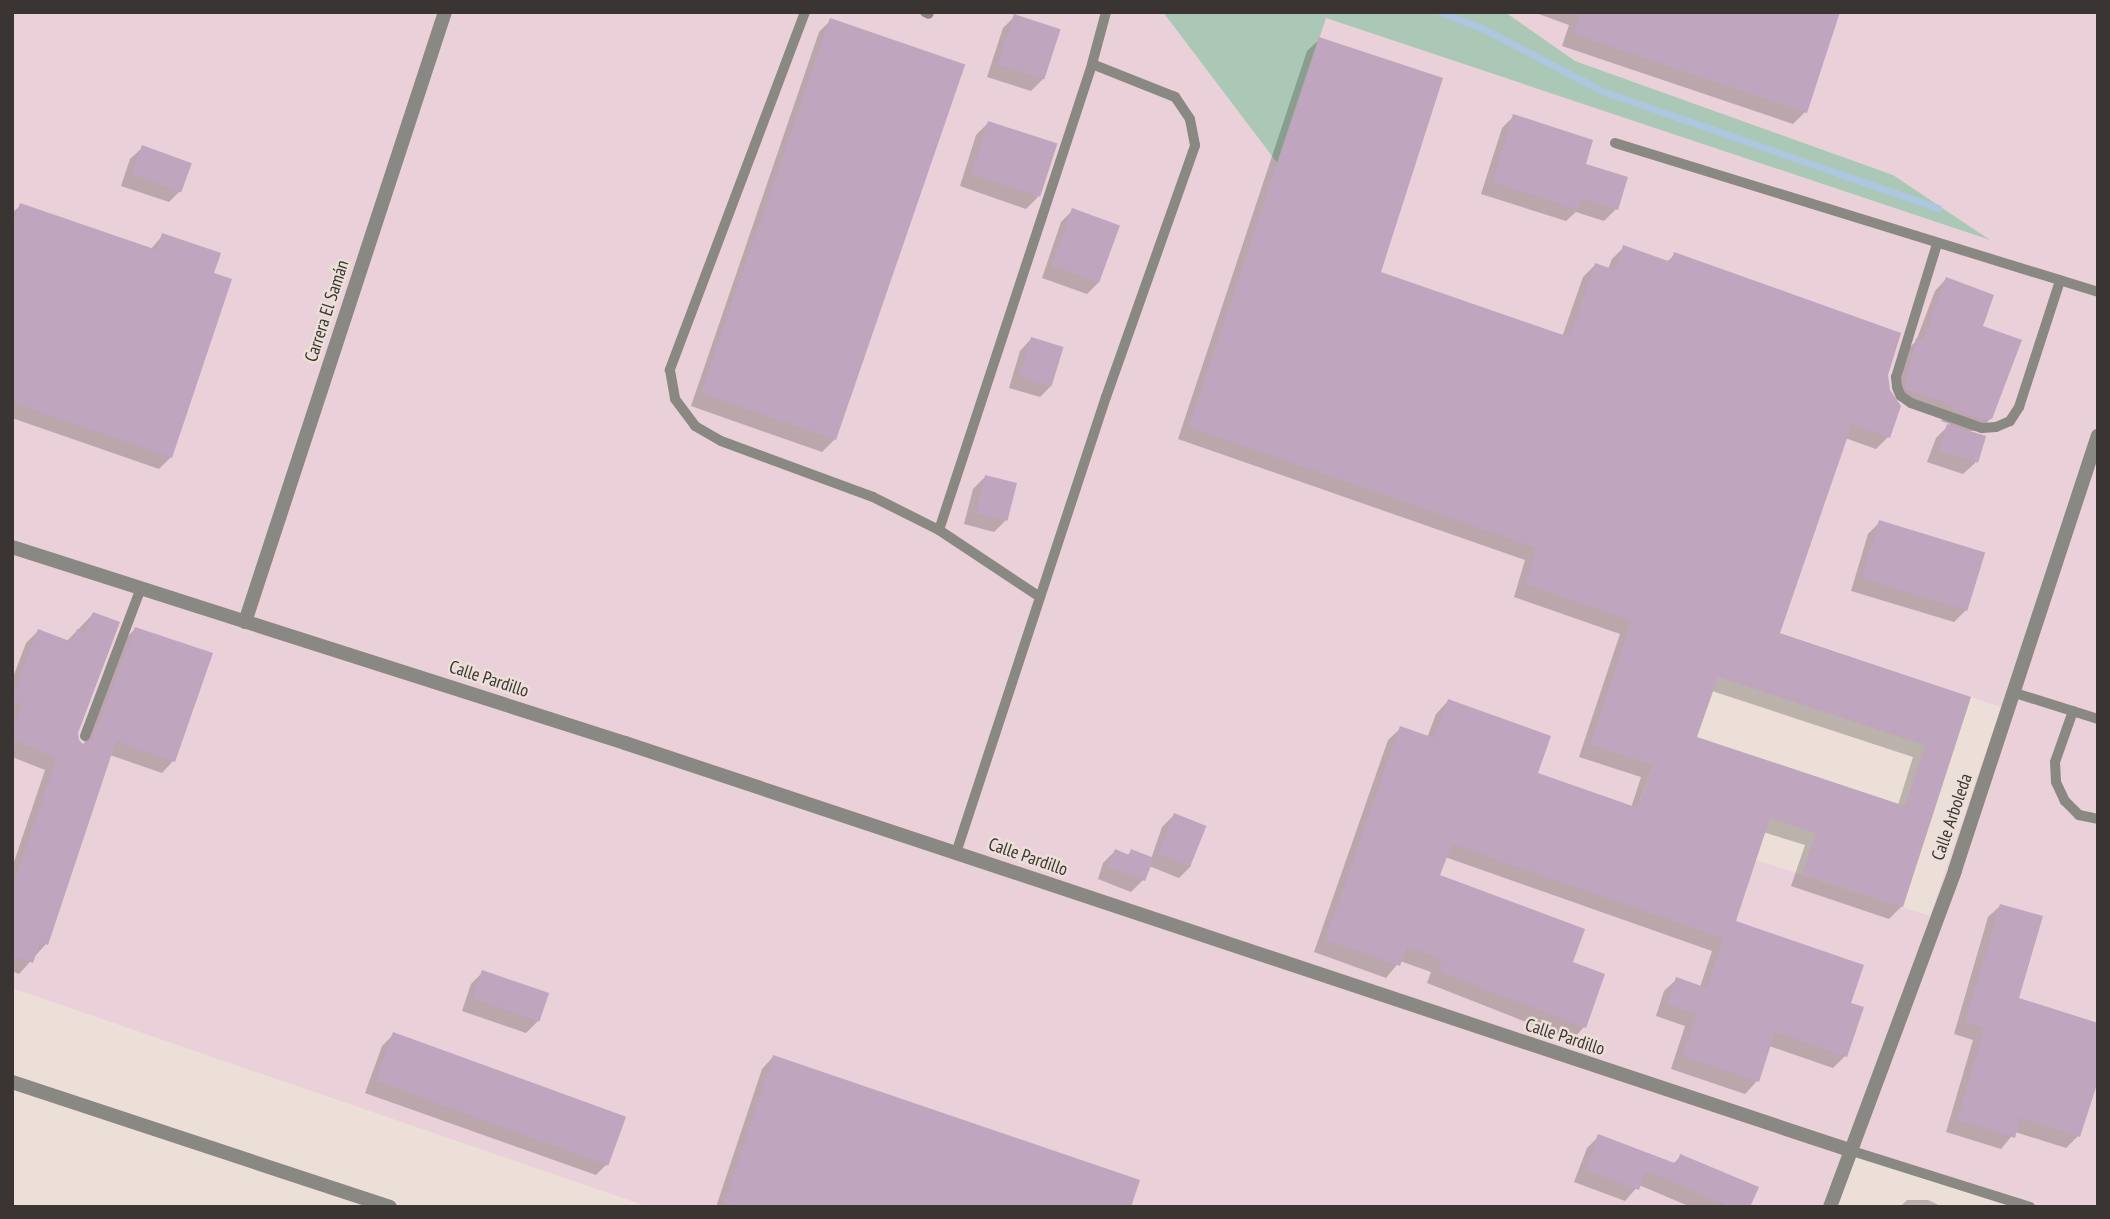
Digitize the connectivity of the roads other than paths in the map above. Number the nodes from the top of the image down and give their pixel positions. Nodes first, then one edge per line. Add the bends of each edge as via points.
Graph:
1 (445, 12) edge
2 (805, 12) edge
3 (1106, 12) edge
4 (1093, 64) junction
5 (1615, 143) dead end
6 (1937, 244) junction
7 (2060, 281) junction
8 (2098, 292) edge
9 (2098, 436) edge
10 (939, 530) junction
11 (12, 547) edge
12 (141, 588) junction
13 (1040, 597) junction
14 (245, 622) junction
15 (2015, 693) junction
16 (2073, 711) junction
17 (2098, 719) edge
18 (85, 736) dead end
19 (2098, 819) edge
20 (956, 853) junction
21 (12, 1082) edge
22 (1849, 1150) junction
23 (390, 1207) edge
24 (1830, 1207) edge
25 (2029, 1207) edge

1 - 14 street, Carrera El Samán
2 - 10 lane via 670,370 675,398 695,426 721,441 873,497
3 - 4 lane
4 - 10 lane
4 - 13 lane via 1175,97 1190,119 1195,145
5 - 6 lane
6 - 7 lane
6 - 7 lane via 1896,377 1897,387 1911,403 1982,428 2010,421 2019,407
7 - 8 lane
9 - 15 street, Calle Arboleda
10 - 13 lane
11 - 12 street, Calle Pardillo
12 - 14 street, Calle Pardillo
12 - 18 lane
13 - 20 lane
14 - 20 street, Calle Pardillo
15 - 16 lane
15 - 22 street, Calle Arboleda via 1937,919
16 - 17 lane
16 - 19 lane via 2055,762 2056,782 2079,815
20 - 22 street, Calle Pardillo
21 - 23 street
22 - 24 street, Calle Arboleda
22 - 25 lane, Calle Pardillo

